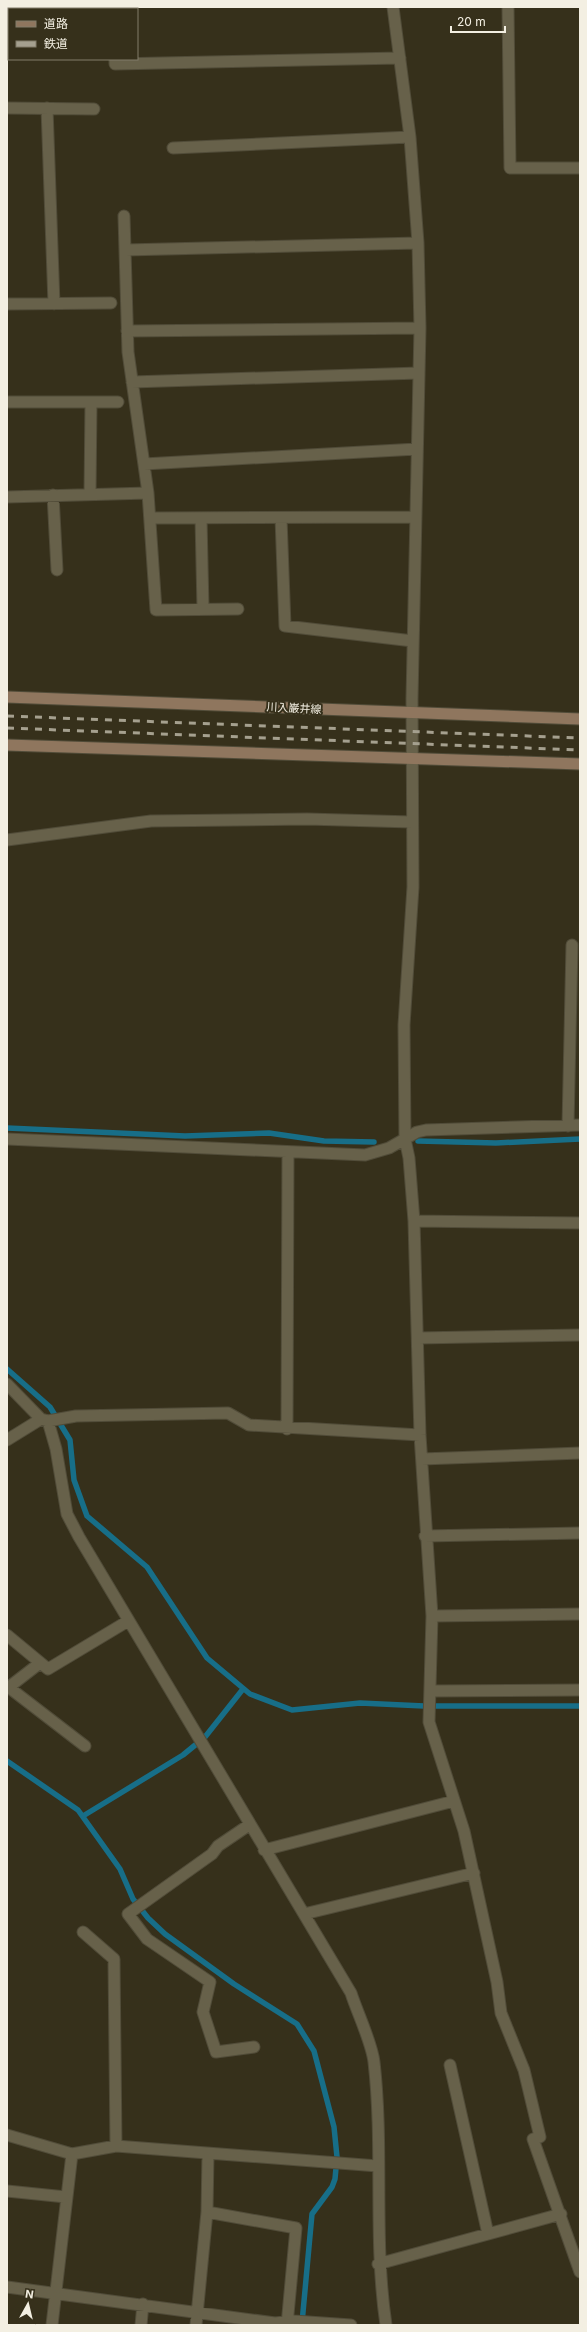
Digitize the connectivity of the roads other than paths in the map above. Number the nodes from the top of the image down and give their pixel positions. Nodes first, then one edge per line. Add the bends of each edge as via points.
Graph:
1 (393, 7) edge
2 (508, 7) edge
3 (400, 58) junction
4 (115, 60) edge
5 (7, 108) edge
6 (47, 108) junction
7 (94, 109) dead end
8 (410, 137) junction
9 (173, 148) dead end
10 (580, 168) edge
11 (124, 216) dead end
12 (418, 243) junction
13 (125, 250) junction
14 (111, 303) dead end
15 (7, 304) edge
16 (54, 304) junction
17 (420, 328) junction
18 (127, 331) junction
19 (419, 373) junction
20 (132, 382) junction
21 (7, 402) edge
22 (91, 402) junction
23 (118, 402) dead end
24 (417, 449) junction
25 (144, 464) junction
26 (148, 493) junction
27 (90, 494) junction
28 (53, 495) junction
29 (7, 498) edge
30 (416, 517) junction
31 (151, 518) junction
32 (200, 518) junction
33 (281, 518) junction
34 (56, 570) dead end
35 (238, 609) dead end
36 (203, 610) junction
37 (413, 641) junction
38 (7, 697) edge
39 (412, 713) junction
40 (580, 719) edge
41 (7, 745) edge
42 (412, 757) junction
43 (580, 764) edge
44 (412, 822) junction
45 (7, 840) edge
46 (572, 945) dead end
47 (580, 1125) edge
48 (568, 1126) junction
49 (7, 1139) edge
50 (405, 1139) junction
51 (288, 1152) junction
52 (414, 1221) junction
53 (580, 1223) edge
54 (580, 1335) edge
55 (418, 1338) junction
56 (7, 1384) edge
57 (44, 1420) junction
58 (287, 1429) junction
59 (420, 1435) junction
60 (7, 1440) edge
61 (580, 1453) edge
62 (422, 1460) junction
63 (580, 1533) edge
64 (426, 1536) junction
65 (580, 1614) edge
66 (432, 1616) junction
67 (128, 1621) junction
68 (7, 1635) edge
69 (40, 1663) junction
70 (8, 1687) edge
71 (580, 1690) edge
72 (430, 1691) junction
73 (85, 1746) dead end
74 (454, 1801) junction
75 (249, 1825) junction
76 (264, 1850) junction
77 (474, 1873) junction
78 (304, 1914) junction
79 (83, 1932) dead end
80 (254, 2047) dead end
81 (450, 2065) dead end
82 (7, 2135) edge
83 (116, 2146) junction
84 (72, 2154) junction
85 (208, 2154) junction
86 (378, 2166) junction
87 (7, 2191) edge
88 (66, 2197) junction
89 (207, 2212) junction
90 (561, 2214) junction
91 (488, 2234) junction
92 (378, 2264) junction
93 (580, 2272) edge
94 (7, 2287) edge
95 (56, 2292) junction
96 (143, 2304) junction
97 (197, 2313) junction
98 (290, 2323) edge
99 (52, 2325) edge
100 (141, 2325) edge
101 (196, 2325) edge
102 (351, 2325) edge
103 (385, 2325) edge

1 - 3 street
2 - 10 street via 510,168
3 - 4 street via 115,64
3 - 8 street
5 - 6 street
6 - 7 street
6 - 16 street
8 - 9 street
8 - 12 street
11 - 13 street
12 - 13 street
12 - 17 street
13 - 18 street
14 - 16 street
15 - 16 street
17 - 18 street
17 - 19 street
18 - 20 street
19 - 20 street
19 - 24 street
20 - 25 street
21 - 22 street
22 - 23 street
22 - 27 street
24 - 25 street
24 - 30 street
25 - 26 street
26 - 27 street
26 - 31 street
27 - 28 street
28 - 29 street
28 - 34 street
30 - 33 street
30 - 37 street
31 - 32 street
31 - 36 street via 156,610
32 - 33 street
32 - 36 street
33 - 37 street via 285,626
35 - 36 street
37 - 39 street
38 - 39 main road, 川入巌井線
39 - 40 main road, 川入巌井線
39 - 42 street
41 - 42 main road
42 - 43 main road
42 - 44 street
44 - 45 street via 307,819 151,822
44 - 50 street via 414,887 404,1025
46 - 48 street
47 - 48 street
48 - 50 street via 426,1130
49 - 51 street
50 - 51 street via 389,1148 365,1155
50 - 52 street
51 - 58 street
52 - 53 street
52 - 55 street
54 - 55 street
55 - 59 street
56 - 57 street
57 - 58 street via 76,1416 228,1413 249,1425
57 - 60 street
57 - 67 street via 56,1450 67,1514
58 - 59 street
59 - 62 street
61 - 62 street
62 - 64 street
63 - 64 street
64 - 66 street
65 - 66 street
66 - 72 street
67 - 69 street via 48,1669
67 - 75 street
68 - 69 street
69 - 70 street
70 - 73 street
71 - 72 street
72 - 74 street via 429,1722
74 - 76 street
74 - 77 street
75 - 76 street
75 - 80 street via 128,1914 147,1939 210,1982 203,2012 216,2052
76 - 78 street
77 - 78 street
77 - 90 street via 501,2013 524,2070 540,2137 533,2139
78 - 86 street via 351,1993 374,2060
79 - 83 street via 114,1959
81 - 91 street
82 - 84 street
83 - 84 street
83 - 85 street
84 - 88 street
85 - 86 street
85 - 89 street
86 - 92 street
87 - 88 street
88 - 95 street
89 - 97 street
89 - 98 street via 296,2228
90 - 91 street
90 - 93 street
91 - 92 street
92 - 103 street
94 - 95 street
95 - 96 street
95 - 99 street
96 - 97 street
96 - 100 street
97 - 98 street
97 - 101 street
98 - 102 street

